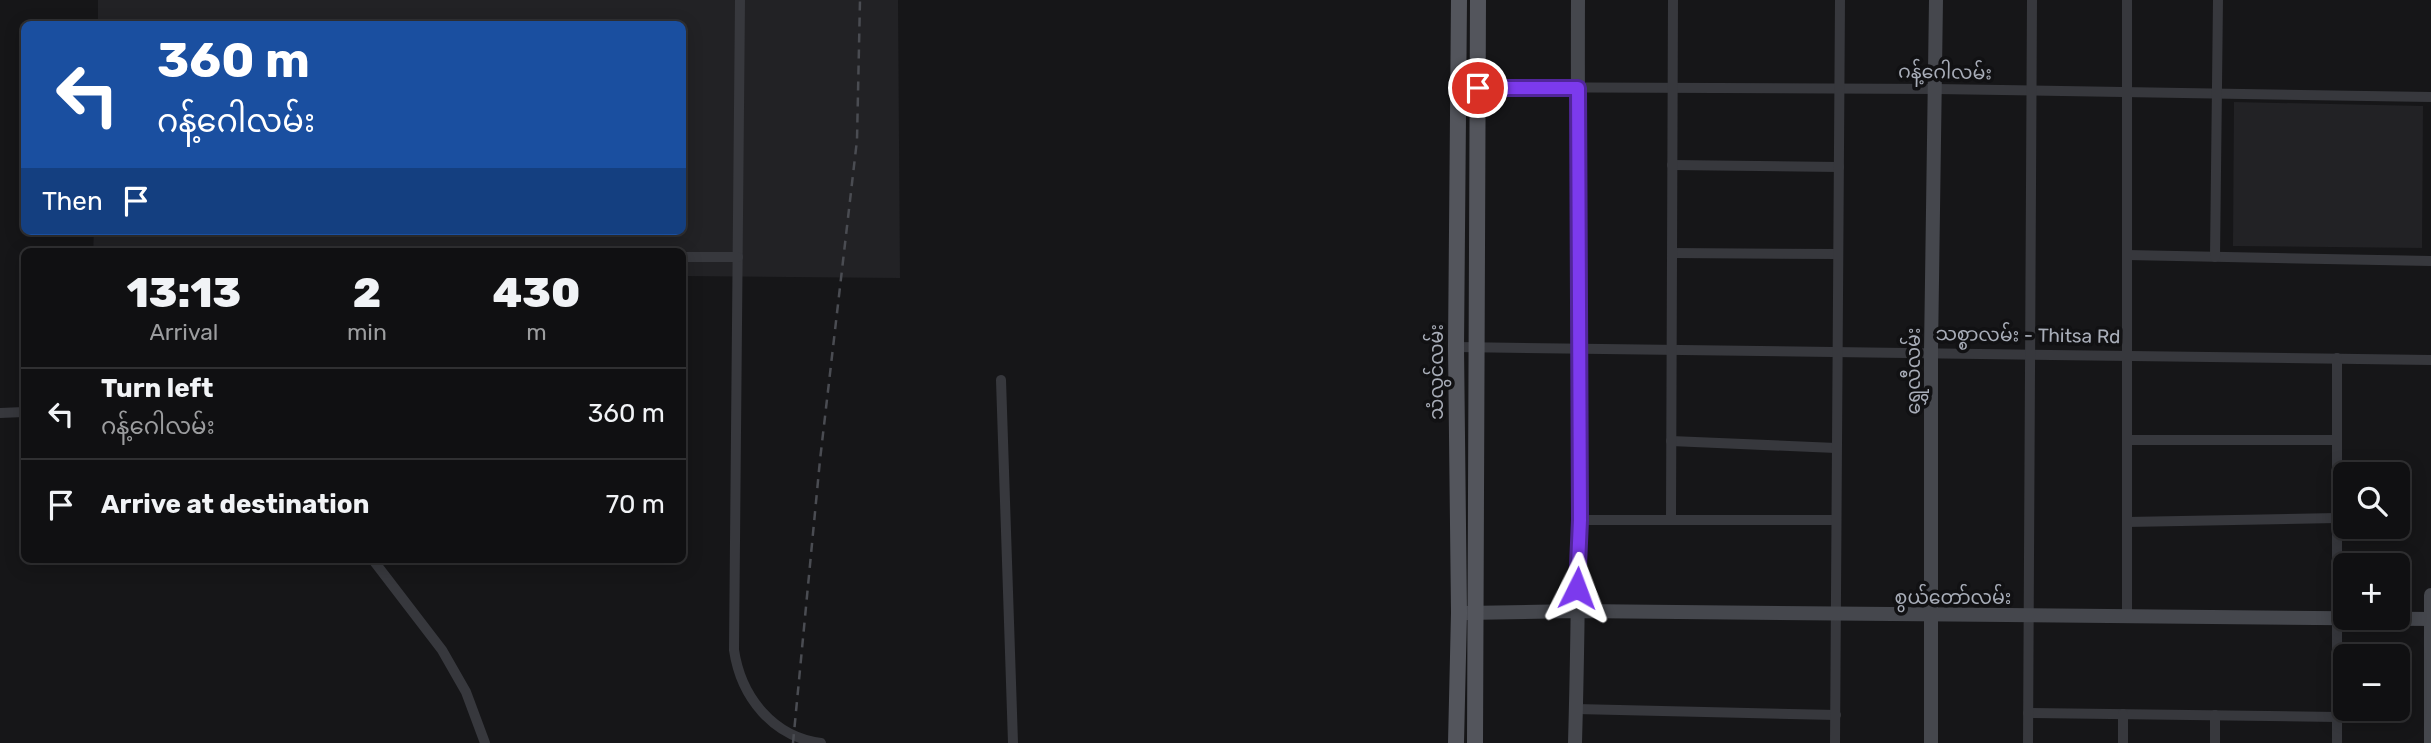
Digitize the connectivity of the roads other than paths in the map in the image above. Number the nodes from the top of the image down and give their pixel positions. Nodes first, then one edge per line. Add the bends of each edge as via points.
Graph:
1 (740, 0) edge
2 (1459, 0) edge
3 (1478, 0) edge
4 (1578, 0) edge
5 (1673, 0) edge
6 (1840, 0) edge
7 (1936, 0) edge
8 (2032, 0) edge
9 (2127, 0) edge
10 (2218, 0) edge
11 (1459, 87) junction
12 (1478, 88) junction
13 (1578, 88) junction
14 (1673, 88) junction
15 (1840, 89) junction
16 (1936, 89) junction
17 (2031, 90) junction
18 (2127, 92) junction
19 (2218, 93) junction
20 (2431, 97) edge
21 (1672, 165) junction
22 (1839, 167) junction
23 (1672, 253) junction
24 (1838, 254) junction
25 (2127, 255) junction
26 (686, 257) edge
27 (738, 257) junction
28 (2215, 257) junction
29 (2431, 261) edge
30 (1456, 347) junction
31 (1475, 348) junction
32 (1580, 349) junction
33 (1671, 349) junction
34 (1836, 351) junction
35 (1931, 351) junction
36 (2029, 353) junction
37 (2127, 354) junction
38 (2337, 358) junction
39 (2431, 360) edge
40 (1001, 380) dead end
41 (21, 412) edge
42 (0, 413) edge
43 (1671, 440) junction
44 (2127, 440) junction
45 (2337, 440) junction
46 (1836, 448) junction
47 (2337, 462) edge
48 (1671, 517) junction
49 (2333, 518) edge
50 (1580, 520) junction
51 (1836, 520) junction
52 (2127, 522) junction
53 (375, 563) edge
54 (2431, 595) edge
55 (1576, 611) junction
56 (1459, 613) junction
57 (1476, 613) junction
58 (1836, 616) junction
59 (1932, 616) junction
60 (2027, 617) junction
61 (2127, 617) junction
62 (2333, 618) edge
63 (2410, 619) edge
64 (2431, 619) edge
65 (2431, 695) edge
66 (1576, 709) junction
67 (2028, 713) junction
68 (2123, 714) junction
69 (1836, 715) junction
70 (2215, 715) junction
71 (2333, 717) edge
72 (2337, 721) edge
73 (485, 743) edge
74 (821, 743) edge
75 (1013, 743) edge
76 (1456, 743) edge
77 (1475, 743) edge
78 (1575, 743) edge
79 (1835, 743) edge
80 (1931, 743) edge
81 (2028, 743) edge
82 (2123, 743) edge
83 (2215, 743) edge
84 (2337, 743) edge
85 (2431, 743) edge

1 - 27 street
2 - 11 main road, သံလွင်လမ်း
3 - 12 main road, သံလွင်လမ်း
4 - 13 street
5 - 14 street
6 - 15 street
7 - 16 street, ရွှေလီလမ်း
8 - 17 street
9 - 18 street
10 - 19 street
11 - 12 street, ဂန့်ဂေါလမ်း
11 - 30 main road, သံလွင်လမ်း
12 - 13 street, ဂန့်ဂေါလမ်း
12 - 31 main road, သံလွင်လမ်း
13 - 14 street, ဂန့်ဂေါလမ်း
13 - 32 street
14 - 15 street, ဂန့်ဂေါလမ်း
14 - 21 street
15 - 16 street, ဂန့်ဂေါလမ်း
15 - 22 street
16 - 17 street, ဂန့်ဂေါလမ်း
16 - 35 street, ရွှေလီလမ်း
17 - 18 street, ဂန့်ဂေါလမ်း
17 - 36 street
18 - 19 street, ဂန့်ဂေါလမ်း
18 - 25 street
19 - 20 street, ဂန့်ဂေါလမ်း
19 - 28 street
21 - 22 street
21 - 23 street
22 - 24 street
23 - 24 street
23 - 33 street
24 - 34 street
25 - 28 street
25 - 37 street
26 - 27 street
27 - 74 street via 737,668 749,695 772,723 793,737
28 - 29 street
30 - 31 street, သစ္စာလမ်း - Thitsa Rd
30 - 56 main road, သံလွင်လမ်း
31 - 32 street, သစ္စာလမ်း - Thitsa Rd
31 - 57 main road, သံလွင်လမ်း
32 - 33 street, သစ္စာလမ်း - Thitsa Rd
32 - 50 street
33 - 34 street, သစ္စာလမ်း - Thitsa Rd
33 - 43 street
34 - 35 street, သစ္စာလမ်း - Thitsa Rd
34 - 46 street
35 - 36 street, သစ္စာလမ်း - Thitsa Rd
35 - 59 street, ရွှေလီလမ်း
36 - 37 street, သစ္စာလမ်း - Thitsa Rd
36 - 60 street
37 - 38 street, သစ္စာလမ်း - Thitsa Rd
37 - 44 street
38 - 39 street, သစ္စာလမ်း - Thitsa Rd
38 - 45 street
40 - 75 street
41 - 42 street
43 - 46 street
43 - 48 street
44 - 45 street
44 - 52 street
45 - 47 street
46 - 51 street
48 - 50 street
48 - 51 street
49 - 52 street
50 - 55 street
51 - 58 street
52 - 61 street
53 - 73 street via 442,650 466,692
54 - 64 street
55 - 57 street, စွယ်တော်လမ်း
55 - 58 street, စွယ်တော်လမ်း
55 - 66 street
56 - 57 street, စွယ်တော်လမ်း
56 - 76 main road, သံလွင်လမ်း
57 - 77 main road, သံလွင်လမ်း
58 - 59 street, စွယ်တော်လမ်း
58 - 69 street
59 - 60 street, စွယ်တော်လမ်း
59 - 80 street, ရွှေလီလမ်း
60 - 61 street, စွယ်တော်လမ်း
60 - 67 street
61 - 62 street, စွယ်တော်လမ်း
63 - 64 street, စွယ်တော်လမ်း
64 - 65 street
65 - 85 street
66 - 69 street
66 - 78 street
67 - 68 street
67 - 81 street
68 - 70 street
68 - 82 street
69 - 79 street
70 - 71 street
70 - 83 street
72 - 84 street

